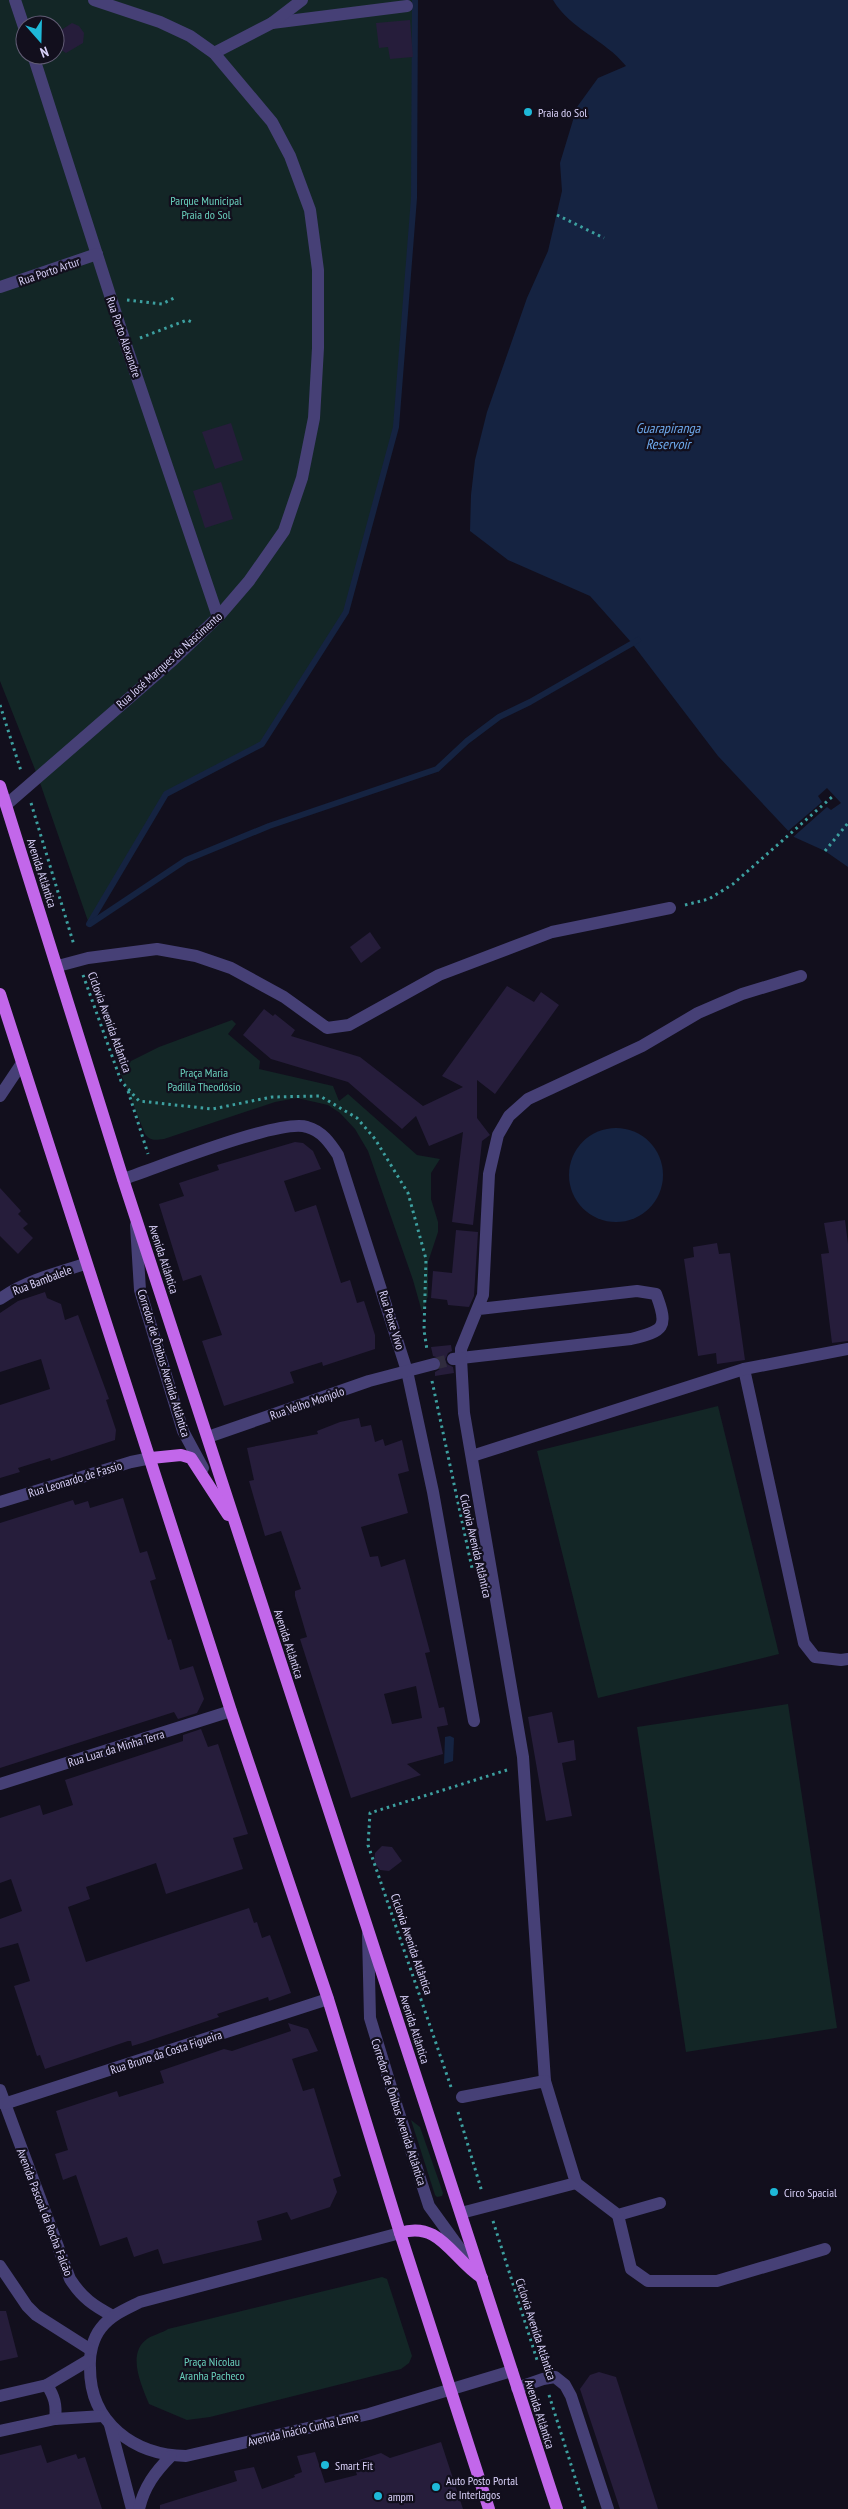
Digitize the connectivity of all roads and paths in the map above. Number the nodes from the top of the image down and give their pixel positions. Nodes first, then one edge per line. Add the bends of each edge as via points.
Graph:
1 (15, 0) edge
2 (94, 0) edge
3 (302, 0) edge
4 (407, 6) dead end
5 (20, 15) edge
6 (272, 23) junction
7 (214, 53) junction
8 (36, 65) edge
9 (557, 215) dead end
10 (604, 238) dead end
11 (97, 254) junction
12 (0, 287) edge
13 (176, 297) dead end
14 (124, 307) dead end
15 (194, 323) dead end
16 (125, 342) junction
17 (218, 617) junction
18 (0, 705) edge
19 (0, 786) edge
20 (27, 786) junction
21 (832, 797) dead end
22 (6, 805) junction
23 (848, 823) edge
24 (825, 851) dead end
25 (670, 908) joint
26 (78, 960) junction
27 (58, 966) junction
28 (801, 976) dead end
29 (0, 994) edge
30 (22, 1063) junction
31 (127, 1088) junction
32 (0, 1096) edge
33 (153, 1169) junction
34 (124, 1179) junction
35 (135, 1215) junction
36 (85, 1264) junction
37 (0, 1299) edge
38 (479, 1309) junction
39 (848, 1349) edge
40 (457, 1358) junction
41 (431, 1365) junction
42 (744, 1369) junction
43 (407, 1371) junction
44 (208, 1438) junction
45 (472, 1456) junction
46 (151, 1458) junction
47 (0, 1502) edge
48 (237, 1530) junction
49 (473, 1576) dead end
50 (848, 1659) edge
51 (231, 1711) junction
52 (474, 1721) dead end
53 (507, 1763) dead end
54 (0, 1784) edge
55 (368, 1929) junction
56 (328, 1998) junction
57 (545, 2081) junction
58 (0, 2090) edge
59 (457, 2098) junction
60 (4, 2104) junction
61 (576, 2184) junction
62 (660, 2204) dead end
63 (488, 2205) junction
64 (462, 2213) junction
65 (618, 2216) junction
66 (400, 2234) junction
67 (825, 2249) dead end
68 (0, 2266) edge
69 (482, 2278) junction
70 (113, 2316) junction
71 (90, 2355) junction
72 (512, 2371) junction
73 (543, 2378) junction
74 (47, 2385) junction
75 (517, 2388) junction
76 (450, 2390) junction
77 (0, 2396) edge
78 (55, 2419) junction
79 (107, 2421) junction
80 (0, 2431) edge
81 (171, 2456) junction
82 (132, 2509) edge
83 (139, 2509) edge
84 (490, 2509) edge
85 (557, 2509) edge
86 (585, 2509) edge
87 (608, 2509) edge

1 - 5 street
2 - 7 street, Rua José Marques do Nascimento via 160,22 190,36
3 - 6 street
4 - 6 street
6 - 7 street
7 - 17 street, Rua José Marques do Nascimento via 272,122 290,156 310,210 318,270 314,418 302,478 284,530 249,581
8 - 11 street, Rua Porto Alexandre
9 - 10 path
11 - 12 street, Rua Porto Artur
11 - 16 street, Rua Porto Alexandre
13 - 14 path via 162,304 122,299
15 - 16 path via 187,320
16 - 17 street, Rua Porto Alexandre
17 - 20 street, Rua José Marques do Nascimento
18 - 20 path, Ciclovia Avenida Atlântica
19 - 22 main road, Avenida Atlântica
20 - 22 street, Rua José Marques do Nascimento
20 - 26 path, Ciclovia Avenida Atlântica
21 - 25 path via 733,884 709,899
22 - 27 main road, Avenida Atlântica
23 - 24 path
25 - 26 street via 552,932 438,975 349,1025 327,1028 284,997 231,968 196,956 157,949
26 - 27 street
26 - 31 path, Ciclovia Avenida Atlântica via 121,1081
27 - 34 main road, Avenida Atlântica
28 - 38 street via 742,994 698,1013 642,1046 528,1099 508,1116 498,1135 489,1174 483,1294
29 - 30 main road
30 - 32 street
30 - 36 main road
31 - 33 path
31 - 41 path, Ciclovia Avenida Atlântica via 139,1101 212,1109 272,1097 320,1096 357,1118 375,1140 408,1193 426,1259 424,1330
33 - 34 street, Rua Peixe Vivo
33 - 43 street, Rua Peixe Vivo via 288,1126 307,1127 326,1138 338,1155 356,1206
34 - 35 main road, Avenida Atlântica
35 - 44 main road, Avenida Atlântica
35 - 48 street, Corredor de Ônibus Avenida Atlântica via 140,1290 183,1431
36 - 37 street, Rua Bambalele via 12,1290
36 - 46 main road
38 - 40 street
38 - 40 street via 638,1292 656,1294 663,1312 661,1326 654,1334
39 - 42 street
40 - 45 street
41 - 43 street, Rua Velho Monjolo
41 - 49 path, Ciclovia Avenida Atlântica
42 - 45 street
42 - 50 street via 804,1643 815,1656
43 - 44 street, Rua Velho Monjolo via 369,1381
43 - 52 street, Rua Peixe Vivo via 433,1492
44 - 48 main road, Avenida Atlântica
45 - 57 street via 523,1757
46 - 47 street, Rua Leonardo de Fassio
46 - 48 main road via 181,1455 191,1458
46 - 51 main road
48 - 55 main road, Avenida Atlântica
51 - 54 street, Rua Luar da Minha Terra
51 - 56 main road
53 - 59 path, Ciclovia Avenida Atlântica via 507,1771 370,1814 368,1845
55 - 64 main road, Avenida Atlântica
55 - 69 street, Corredor de Ônibus Avenida Atlântica via 370,2018 429,2206
56 - 60 street, Rua Bruno da Costa Figueira
56 - 66 main road
57 - 59 street
57 - 61 street
58 - 60 street, Avenida Pascoal da Rocha Falcão
59 - 63 path, Ciclovia Avenida Atlântica
60 - 70 street, Avenida Pascoal da Rocha Falcão via 70,2279 90,2304
61 - 63 street
61 - 65 street
62 - 65 street
63 - 64 street
63 - 73 path, Ciclovia Avenida Atlântica
64 - 69 main road, Avenida Atlântica
65 - 67 street via 631,2269 648,2281 717,2281
66 - 69 main road via 415,2230 430,2232
66 - 70 street via 140,2302
66 - 76 main road
68 - 71 street via 36,2315
69 - 72 main road, Avenida Atlântica
70 - 71 street, Avenida Inácio Cunha Leme via 101,2328
71 - 74 street
71 - 79 street, Avenida Inácio Cunha Leme via 90,2382 94,2398
72 - 75 main road, Avenida Atlântica
72 - 76 street, Avenida Inácio Cunha Leme
73 - 75 street
73 - 86 path, Ciclovia Avenida Atlântica
73 - 87 street via 555,2377 571,2396
74 - 77 street
74 - 78 street via 53,2394
75 - 85 main road, Avenida Atlântica
76 - 81 street, Avenida Inácio Cunha Leme via 369,2414 221,2449
76 - 84 main road
78 - 79 street
78 - 80 street
79 - 81 street, Avenida Inácio Cunha Leme via 132,2442
79 - 82 street
81 - 83 street via 146,2486

